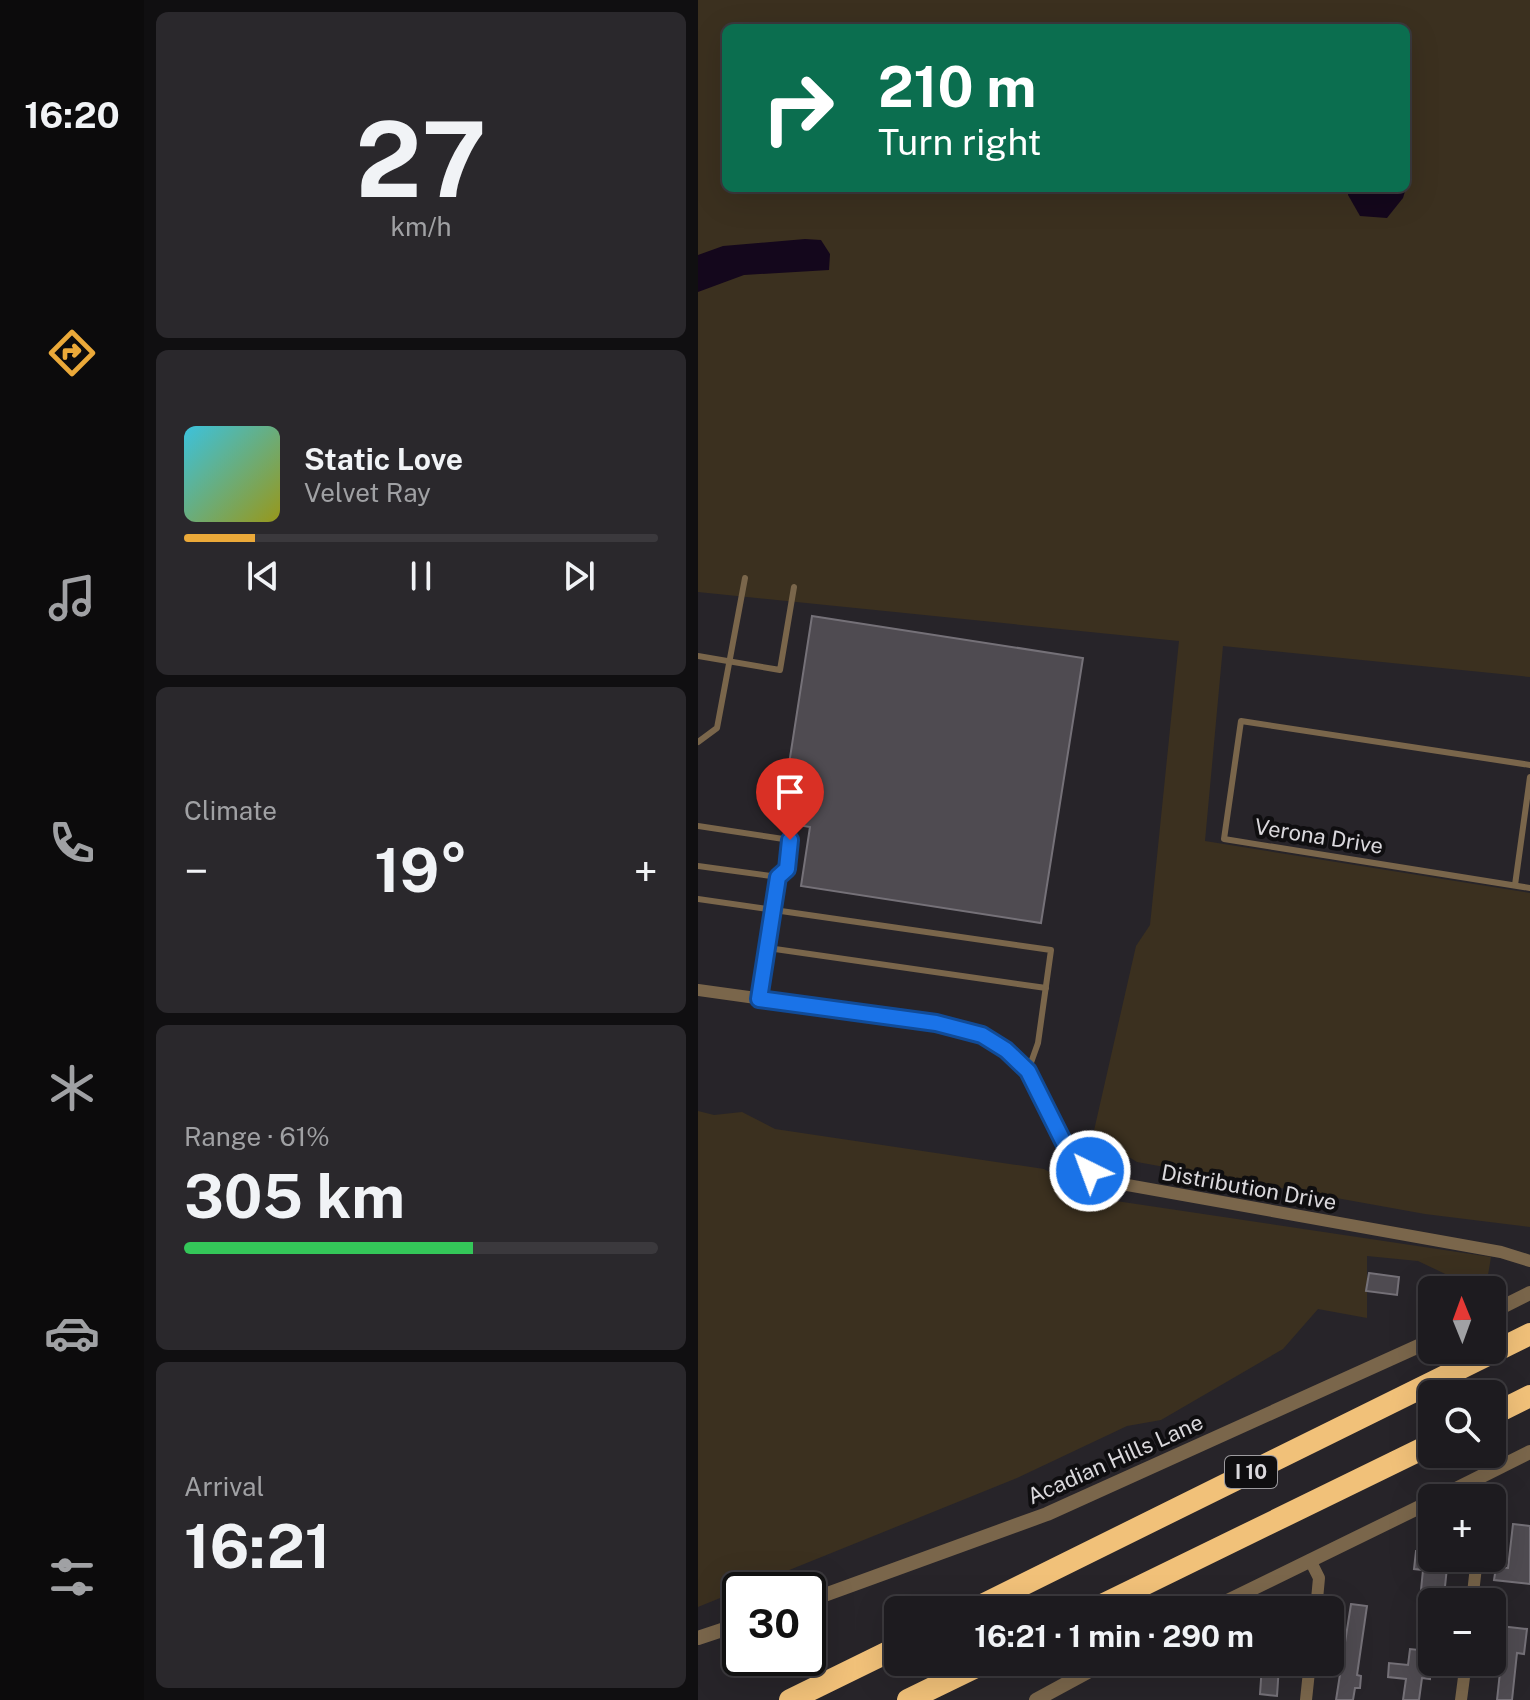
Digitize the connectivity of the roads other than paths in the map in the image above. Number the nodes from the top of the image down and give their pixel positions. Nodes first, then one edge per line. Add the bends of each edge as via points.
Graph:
1 (745, 578) dead end
2 (794, 587) dead end
3 (698, 656) edge
4 (731, 661) junction
5 (698, 742) edge
6 (1530, 765) edge
7 (1530, 777) edge
8 (698, 826) edge
9 (698, 866) edge
10 (778, 877) junction
11 (1515, 885) junction
12 (1530, 888) edge
13 (698, 899) edge
14 (774, 910) junction
15 (768, 948) junction
16 (1046, 988) junction
17 (698, 990) edge
18 (759, 999) junction
19 (1028, 1071) junction
20 (1530, 1261) edge
21 (1530, 1293) edge
22 (1506, 1305) edge
23 (1530, 1334) edge
24 (1418, 1346) edge
25 (1530, 1396) edge
26 (1506, 1408) edge
27 (1418, 1451) edge
28 (1530, 1452) edge
29 (1476, 1479) junction
30 (1466, 1484) edge
31 (1478, 1484) edge
32 (1418, 1508) edge
33 (1310, 1560) junction
34 (826, 1594) edge
35 (1000, 1596) edge
36 (1121, 1596) edge
37 (1237, 1596) edge
38 (1317, 1596) edge
39 (722, 1630) edge
40 (698, 1638) edge
41 (884, 1654) edge
42 (957, 1676) edge
43 (1080, 1676) edge
44 (1309, 1676) edge
45 (1464, 1676) edge
46 (790, 1700) edge
47 (908, 1700) edge
48 (1036, 1700) edge
49 (1306, 1700) edge
50 (1461, 1700) edge

1 - 4 lane
2 - 4 lane via 780,670
3 - 4 lane
4 - 5 lane via 717,728
6 - 11 lane, Verona Drive via 1241,721 1224,839
7 - 11 lane
8 - 10 lane via 790,840 787,869
9 - 10 lane
10 - 14 lane
11 - 12 lane, Verona Drive
13 - 14 lane
14 - 15 lane
14 - 16 lane via 1051,950
15 - 16 lane
15 - 18 lane
16 - 19 lane
17 - 18 street, Distribution Drive
18 - 19 street, Distribution Drive via 961,1028 995,1042
19 - 20 street, Distribution Drive via 1064,1143 1105,1181
21 - 22 street
23 - 35 highway, I 10
24 - 34 street, Acadian Hills Lane via 1047,1514
25 - 26 highway
27 - 36 highway, I 10
28 - 29 street
29 - 30 street
29 - 31 street
32 - 33 street
33 - 37 street
33 - 38 street via 1319,1578
39 - 40 street
41 - 46 highway
42 - 47 highway
43 - 48 street
44 - 49 street
45 - 50 street

